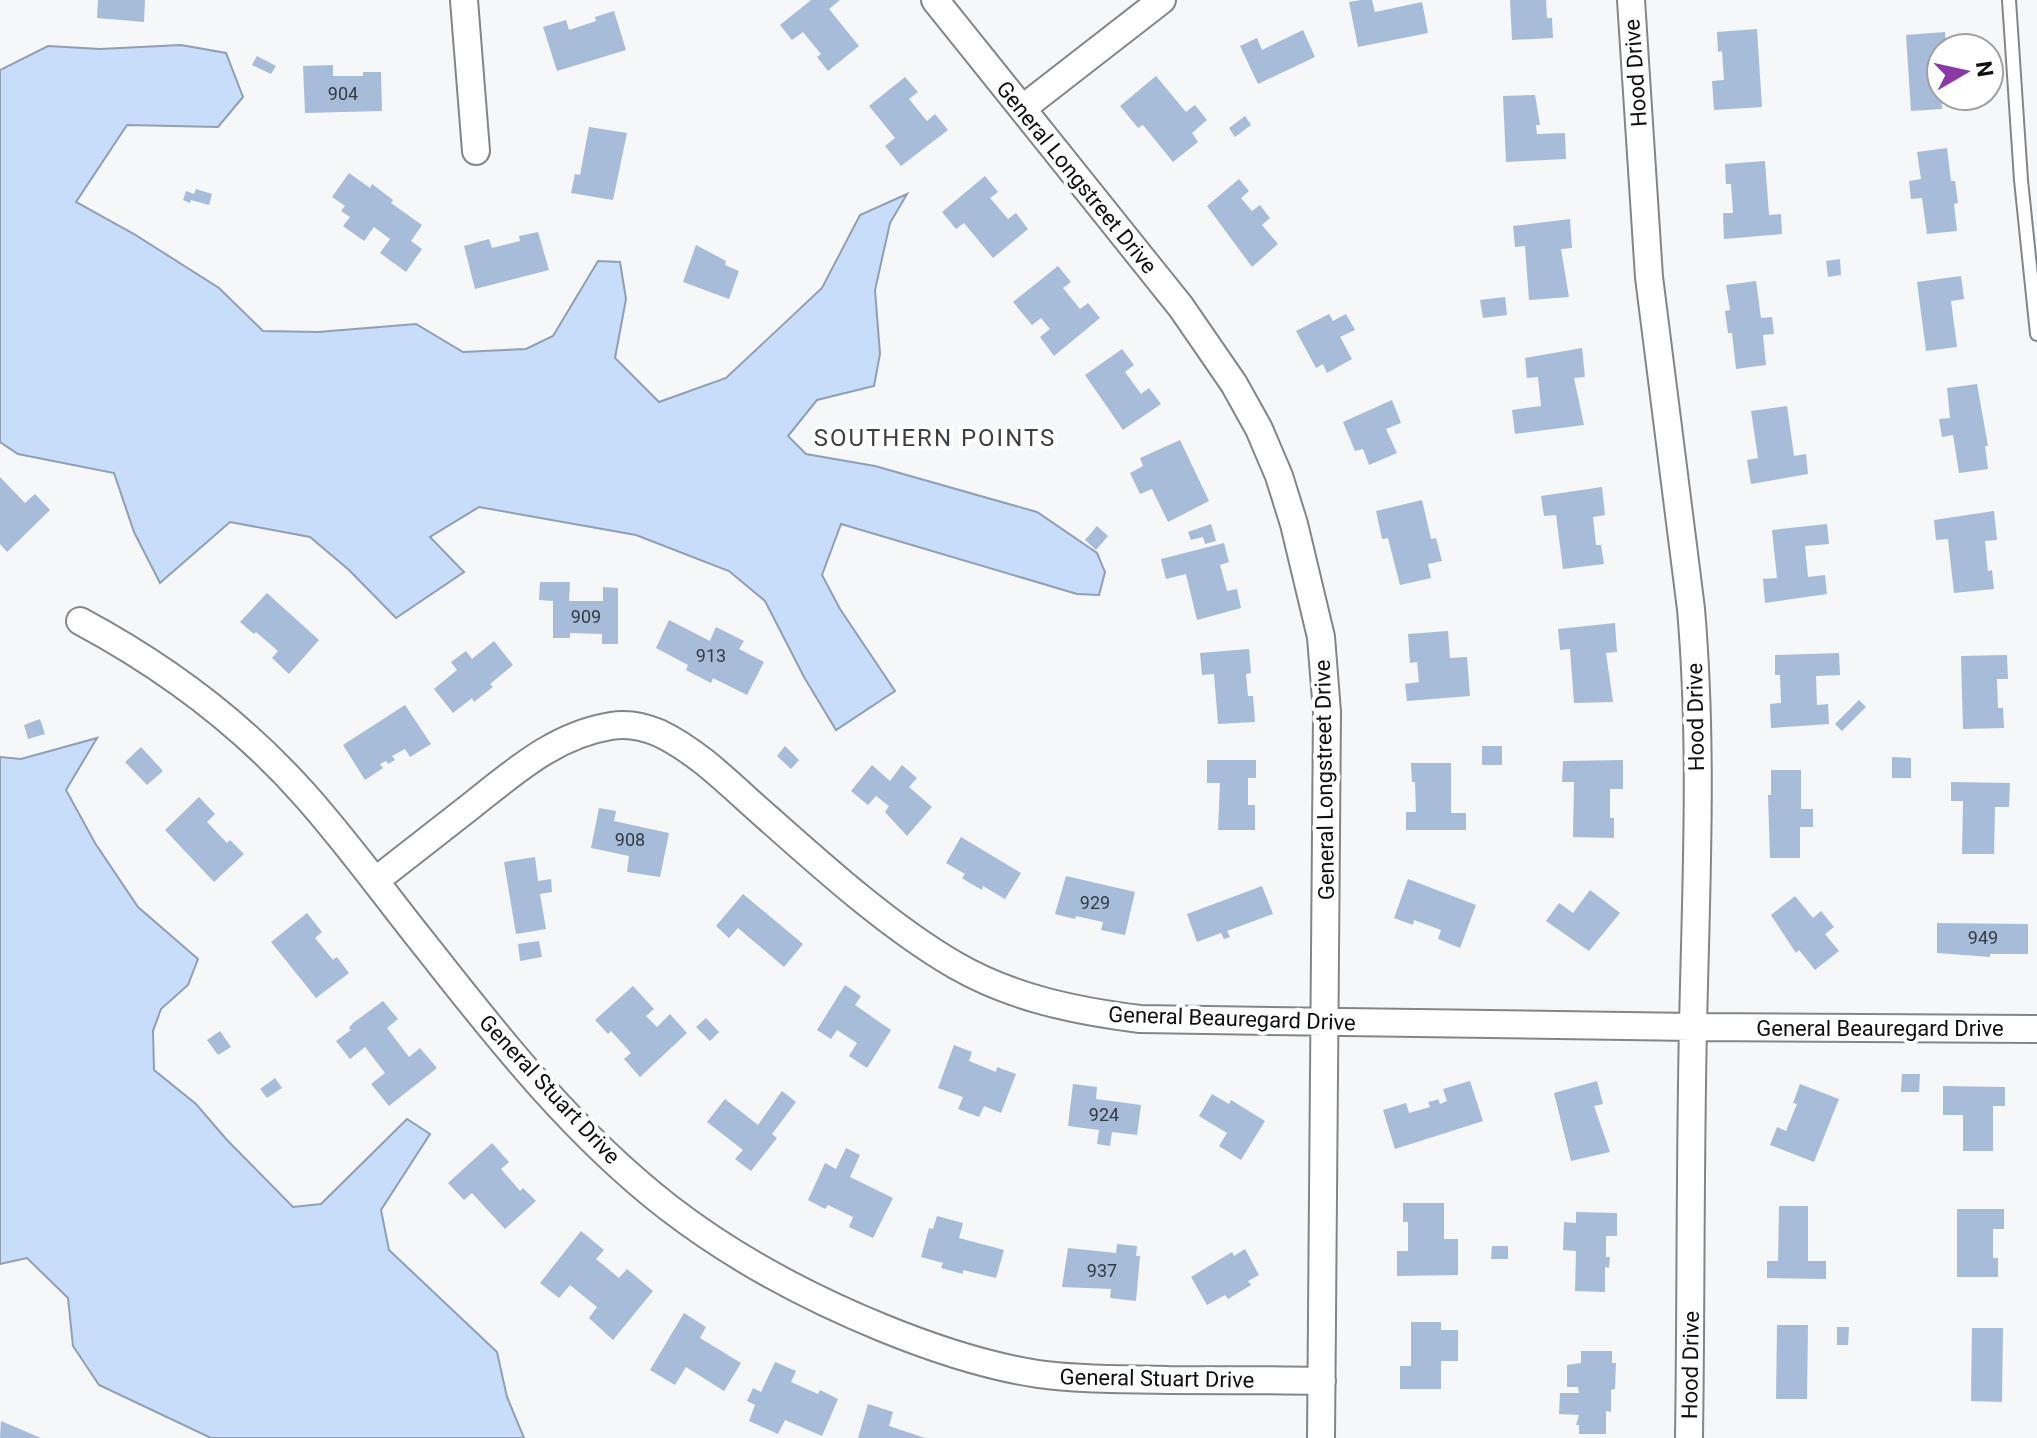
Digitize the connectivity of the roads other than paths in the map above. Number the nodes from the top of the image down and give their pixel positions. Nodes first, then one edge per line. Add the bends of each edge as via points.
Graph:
1 (464, 0) edge
2 (935, 0) edge
3 (1162, 0) edge
4 (1631, 0) edge
5 (2009, 0) edge
6 (1023, 108) junction
7 (476, 151) dead end
8 (2037, 334) edge
9 (80, 621) dead end
10 (375, 881) junction
11 (1324, 1021) junction
12 (1693, 1027) junction
13 (2037, 1029) edge
14 (1322, 1381) junction
15 (1321, 1438) edge
16 (1689, 1438) edge

1 - 7 street
2 - 6 street, General Longstreet Drive
3 - 6 street
4 - 12 street, Hood Drive via 1649,277 1696,663
5 - 8 lane
6 - 11 street, General Longstreet Drive via 1181,307 1234,384 1279,476 1321,637 1328,757
9 - 10 street, General Stuart Drive via 212,706 304,793
10 - 11 street, General Beauregard Drive via 553,745 614,725 639,726 714,770 844,884 929,948 992,984 1042,1001 1140,1019
10 - 14 street, General Stuart Drive via 568,1116 669,1208 779,1280 912,1340 1034,1373 1081,1379
11 - 12 street, General Beauregard Drive
11 - 14 street, General Longstreet Drive
12 - 13 street, General Beauregard Drive
12 - 16 street, Hood Drive
14 - 15 street, General Longstreet Drive

